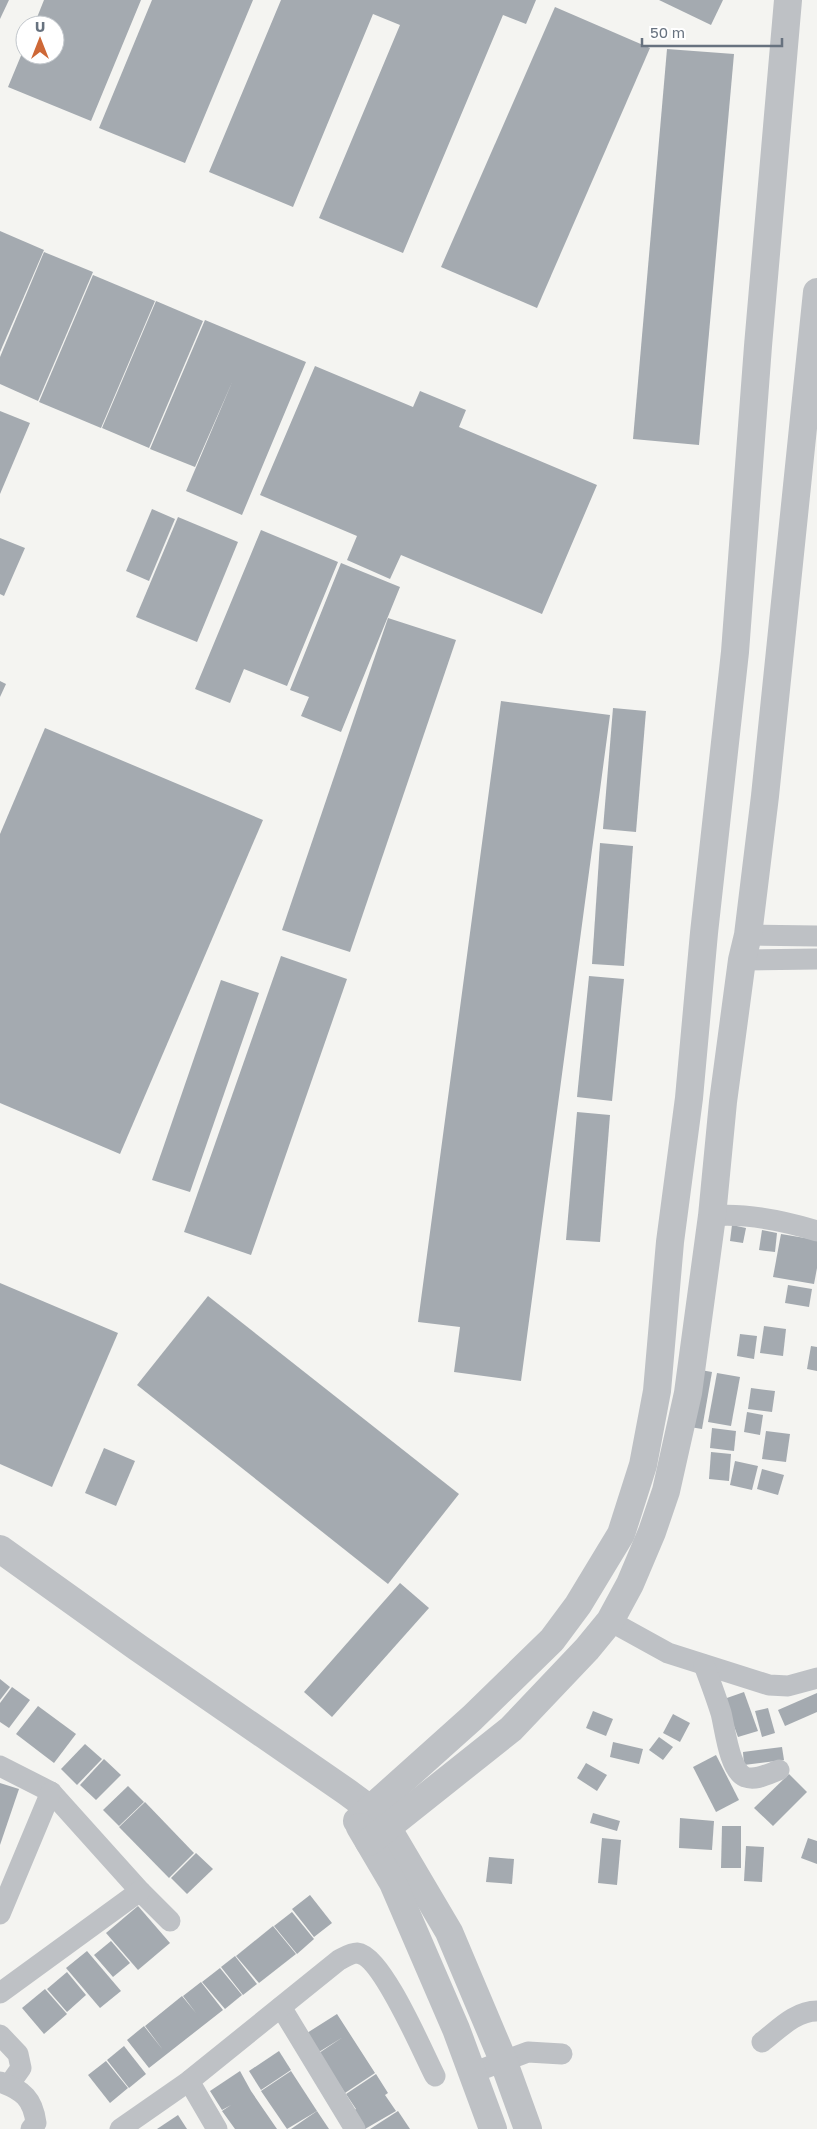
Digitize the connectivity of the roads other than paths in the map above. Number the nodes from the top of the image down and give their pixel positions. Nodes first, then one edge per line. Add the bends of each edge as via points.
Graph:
1 (788, 0) edge
2 (817, 292) edge
3 (817, 936) edge
4 (745, 947) junction
5 (817, 959) edge
6 (688, 1098) junction
7 (723, 1102) junction
8 (712, 1216) junction
9 (817, 1231) edge
10 (0, 1549) edge
11 (610, 1621) junction
12 (704, 1665) junction
13 (817, 1678) edge
14 (0, 1766) edge
15 (779, 1770) dead end
16 (51, 1792) junction
17 (371, 1825) junction
18 (140, 1891) junction
19 (0, 1914) edge
20 (170, 1921) dead end
21 (0, 1994) edge
22 (281, 2007) junction
23 (817, 2011) edge
24 (0, 2035) edge
25 (762, 2042) dead end
26 (562, 2054) dead end
27 (503, 2060) junction
28 (472, 2072) junction
29 (435, 2076) dead end
30 (189, 2081) junction
31 (5, 2083) edge
32 (34, 2126) edge
33 (120, 2129) edge
34 (217, 2129) edge
35 (355, 2129) edge
36 (493, 2129) edge
37 (528, 2129) edge

1 - 6 street via 736,652
2 - 4 street via 765,796
3 - 4 street
4 - 5 street
4 - 7 street
6 - 7 street
6 - 17 street via 654,1412 644,1465 621,1534 578,1605 552,1640 472,1718
7 - 8 street
8 - 9 street via 734,1214
8 - 11 street via 688,1392 666,1491 646,1547
10 - 17 street via 347,1792
11 - 12 street via 668,1653
11 - 17 street via 511,1730
12 - 13 street via 769,1685 788,1686
12 - 15 street via 738,1771 743,1776 755,1778
14 - 16 street
16 - 18 street
16 - 19 street
17 - 27 street via 419,1878 448,1932
17 - 28 street
18 - 20 street
18 - 21 street
22 - 29 street via 339,1960 358,1953 366,1956 376,1965 393,1993
22 - 30 street
22 - 35 street
23 - 25 street via 802,2013
24 - 31 street via 18,2054 21,2068
26 - 27 street via 536,2051
27 - 28 street
27 - 37 street
28 - 36 street
30 - 33 street
30 - 34 street
31 - 32 street via 24,2093 34,2108

